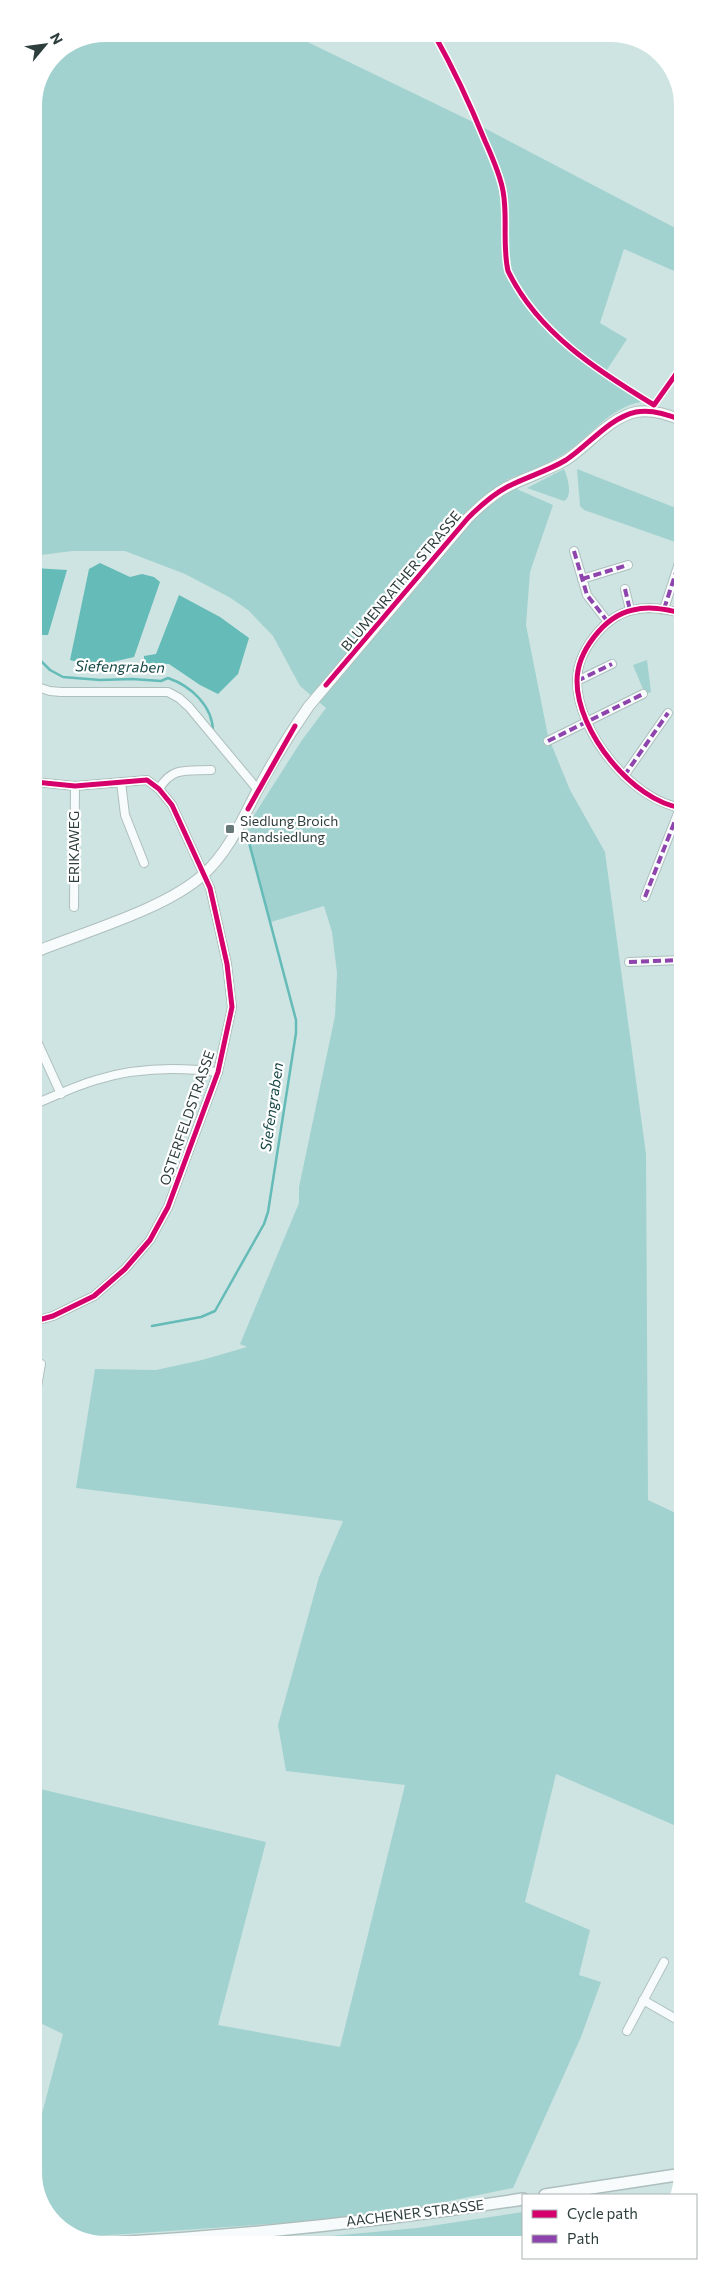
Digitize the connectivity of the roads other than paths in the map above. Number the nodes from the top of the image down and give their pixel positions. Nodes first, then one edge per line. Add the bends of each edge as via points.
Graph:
1 (674, 418) edge
2 (574, 551) dead end
3 (628, 565) dead end
4 (582, 578) junction
5 (674, 578) edge
6 (624, 589) dead end
7 (664, 609) junction
8 (630, 610) junction
9 (674, 611) edge
10 (608, 622) junction
11 (612, 664) dead end
12 (577, 681) junction
13 (42, 688) edge
14 (643, 694) dead end
15 (668, 713) dead end
16 (588, 722) junction
17 (548, 741) dead end
18 (211, 770) dead end
19 (624, 776) junction
20 (121, 782) junction
21 (42, 783) edge
22 (75, 786) junction
23 (159, 789) junction
24 (258, 790) junction
25 (674, 806) edge
26 (674, 825) edge
27 (144, 863) dead end
28 (204, 874) junction
29 (645, 897) dead end
30 (74, 907) dead end
31 (42, 949) edge
32 (674, 960) edge
33 (629, 962) dead end
34 (42, 1052) edge
35 (218, 1072) junction
36 (61, 1094) junction
37 (42, 1101) edge
38 (42, 1318) edge
39 (664, 1962) dead end
40 (643, 2000) junction
41 (674, 2018) edge
42 (627, 2031) dead end
43 (674, 2175) edge
44 (552, 2194) edge
45 (522, 2199) edge
46 (205, 2236) edge

1 - 24 street, BLUMENRATHER STRASSE via 651,411 628,415 568,458 509,486 479,507 309,706 286,738
2 - 4 street
3 - 4 street
4 - 10 street via 587,594
5 - 7 street
6 - 8 street
7 - 8 street
7 - 9 street
8 - 10 street
10 - 12 street via 592,640 582,659
11 - 12 street
12 - 16 street
13 - 24 street via 61,692 168,692 189,707
14 - 16 street
15 - 19 street
16 - 17 street
16 - 19 street
18 - 23 street via 168,775
19 - 25 street via 652,799
20 - 22 street
20 - 23 street via 147,780
20 - 27 street via 125,815
21 - 22 street
22 - 30 street, ERIKAWEG
23 - 28 street, OSTERFELDSTRASSE via 172,805
24 - 28 street, BLUMENRATHER STRASSE via 231,840
26 - 29 street
28 - 31 street, BLUMENRATHER STRASSE via 172,896
28 - 35 street, OSTERFELDSTRASSE via 227,964 232,1007
32 - 33 street
34 - 36 street
35 - 36 street via 187,1068 125,1074 96,1080
35 - 38 street, OSTERFELDSTRASSE via 168,1207 150,1240 125,1269 94,1296
36 - 37 street
39 - 40 street
40 - 41 street
40 - 42 street
43 - 44 main road
45 - 46 main road, AACHENER STRASSE via 413,2215

